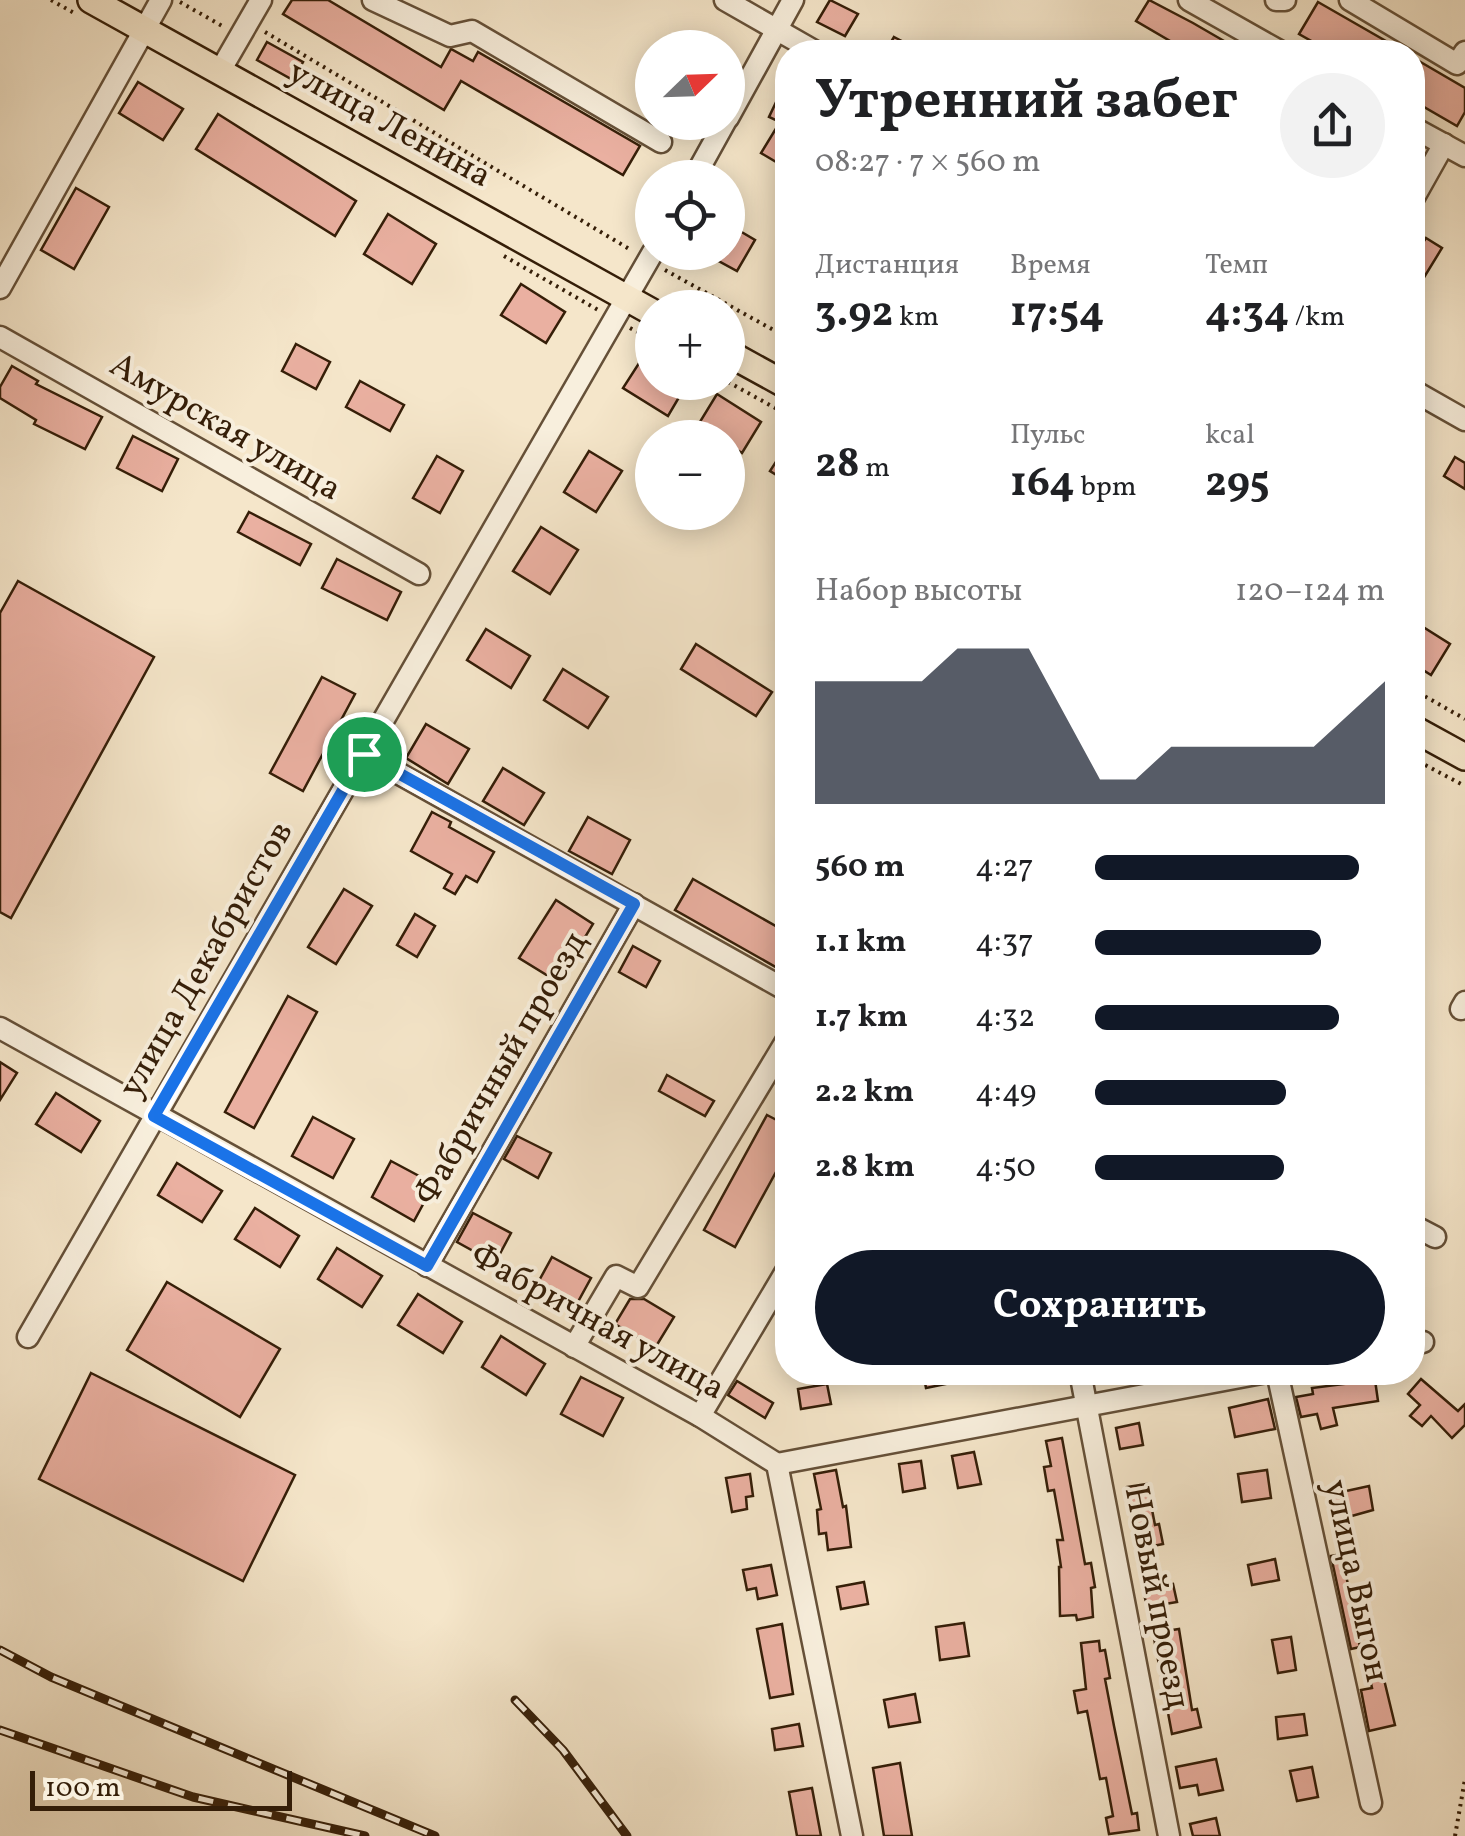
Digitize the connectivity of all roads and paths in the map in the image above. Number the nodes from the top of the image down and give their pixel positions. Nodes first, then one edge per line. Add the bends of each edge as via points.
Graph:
1 (92, 0) edge
2 (160, 0) edge
3 (176, 0) edge
4 (261, 0) edge
5 (373, 0) edge
6 (725, 0) edge
7 (793, 0) edge
8 (1188, 0) edge
9 (1276, 0) edge
10 (1285, 0) edge
11 (1350, 0) edge
12 (145, 29) junction
13 (776, 30) junction
14 (241, 36) junction
15 (794, 40) edge
16 (1260, 40) edge
17 (1461, 58) edge
18 (220, 71) junction
19 (745, 86) edge
20 (1425, 134) edge
21 (662, 142) dead end
22 (1444, 144) junction
23 (1465, 156) edge
24 (1425, 178) edge
25 (635, 248) edge
26 (644, 270) edge
27 (673, 270) edge
28 (0, 288) edge
29 (628, 298) junction
30 (635, 302) edge
31 (775, 330) edge
32 (0, 337) edge
33 (745, 362) edge
34 (775, 379) edge
35 (745, 391) edge
36 (1425, 397) edge
37 (775, 408) edge
38 (1465, 420) edge
39 (418, 574) dead end
40 (1425, 696) edge
41 (1465, 719) edge
42 (1425, 735) edge
43 (364, 754) junction
44 (1465, 756) edge
45 (1425, 765) edge
46 (1465, 786) edge
47 (634, 904) junction
48 (775, 984) edge
49 (0, 1028) edge
50 (775, 1060) edge
51 (154, 1116) junction
52 (1425, 1232) edge
53 (1435, 1237) dead end
54 (427, 1266) junction
55 (775, 1290) edge
56 (28, 1337) dead end
57 (574, 1346) junction
58 (1082, 1385) edge
59 (1197, 1385) edge
60 (1280, 1385) edge
61 (1085, 1406) junction
62 (700, 1416) junction
63 (777, 1464) junction
64 (1465, 1778) edge
65 (1371, 1803) dead end
66 (852, 1836) edge
67 (1169, 1836) edge
68 (1455, 1836) edge

1 - 12 main road, улица Ленина
2 - 12 street
3 - 14 path
4 - 14 street
5 - 21 street via 450,36 472,32
6 - 13 street
7 - 13 street
8 - 16 street
9 - 10 street
11 - 17 street
12 - 18 main road, улица Ленина
12 - 28 street
13 - 15 street
13 - 19 street
14 - 18 street
14 - 25 path via 264,31
18 - 29 main road, улица Ленина
20 - 22 street
22 - 23 street
22 - 24 street
26 - 29 street, улица Декабристов
27 - 31 path
29 - 30 main road, улица Ленина
29 - 43 street, улица Декабристов
32 - 39 street, Амурская улица
33 - 34 main road
35 - 37 path
36 - 38 street
40 - 41 path
42 - 44 main road
43 - 47 street
43 - 51 street, улица Декабристов
45 - 46 path
47 - 48 street
47 - 54 street, Фабричный проезд
49 - 51 street, Фабричная улица
50 - 57 street via 638,1287 616,1276
51 - 54 street, Фабричная улица
51 - 56 street, улица Декабристов
52 - 53 street
54 - 57 street, Фабричная улица
55 - 62 street
57 - 62 street, Фабричная улица
58 - 61 street, Новый проезд
59 - 61 street
60 - 65 street, улица Выгон
61 - 63 street
61 - 67 street, Новый проезд
62 - 63 street, Фабричная улица
63 - 66 street
64 - 68 path

